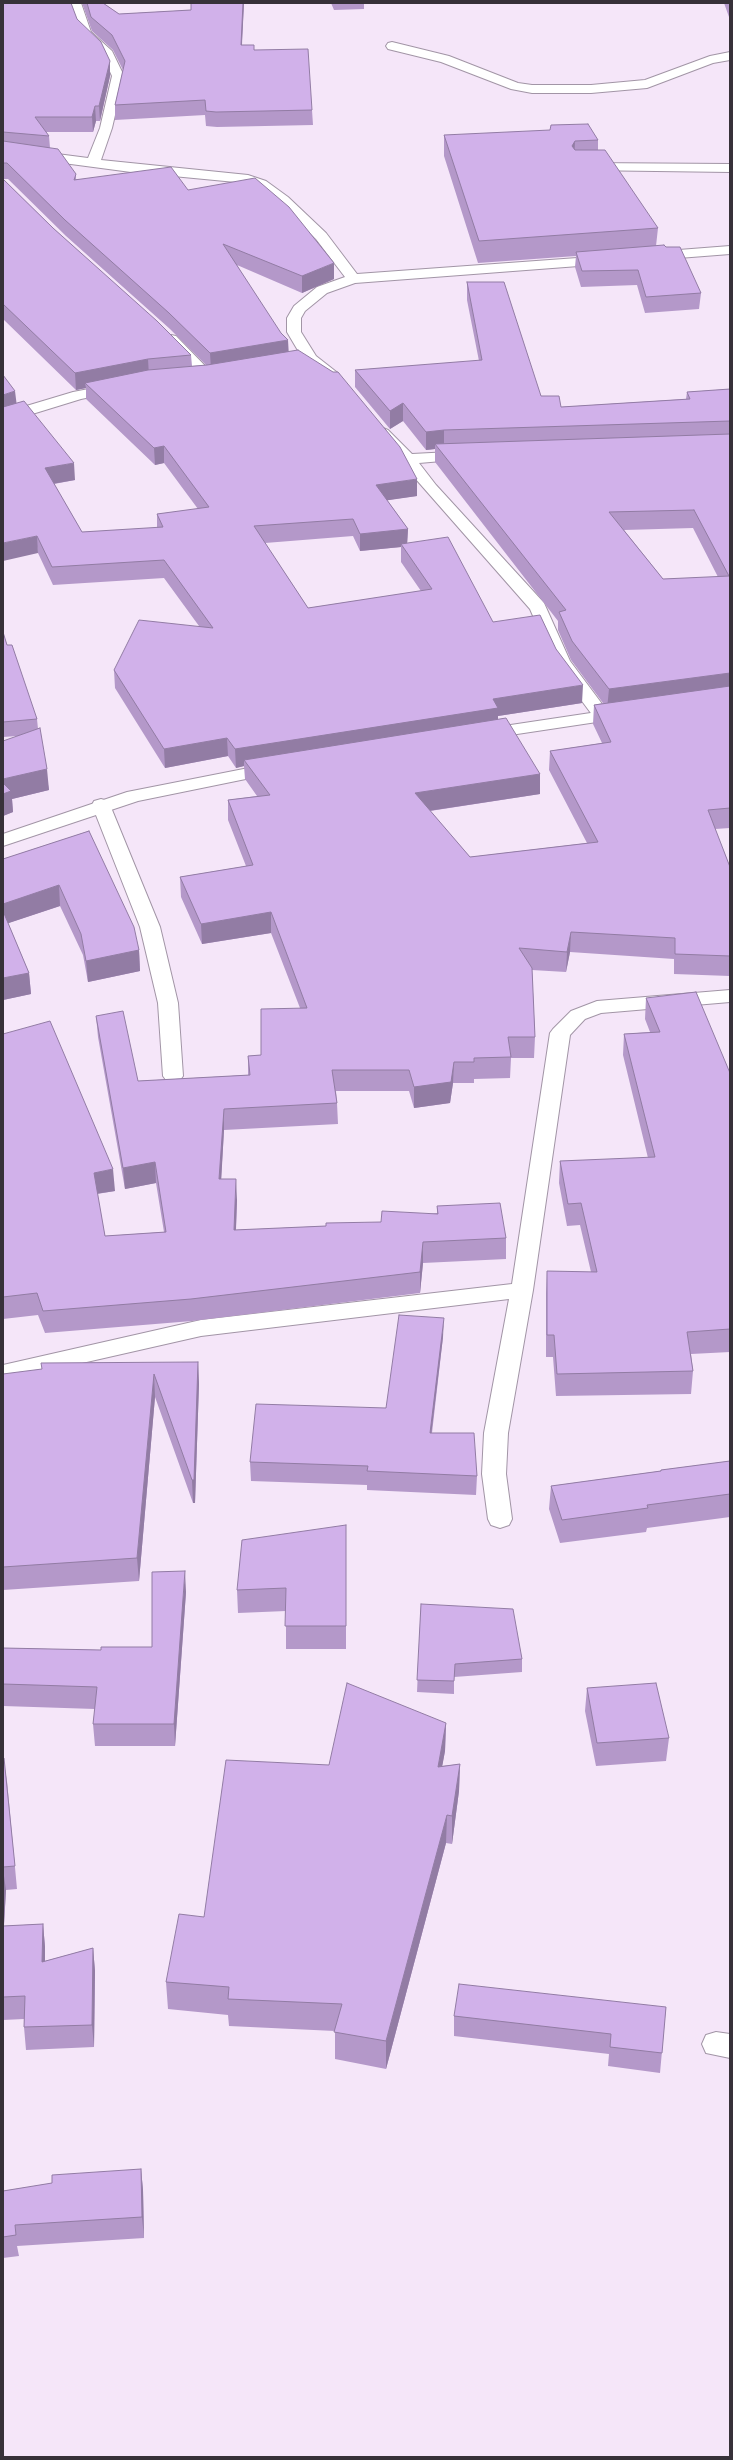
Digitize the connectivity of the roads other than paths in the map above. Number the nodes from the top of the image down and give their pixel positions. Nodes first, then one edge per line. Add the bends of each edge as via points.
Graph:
1 (75, 3) edge
2 (392, 46) dead end
3 (730, 56) edge
4 (3, 151) edge
5 (93, 163) junction
6 (579, 166) edge
7 (730, 168) edge
8 (730, 250) edge
9 (637, 257) edge
10 (622, 259) edge
11 (353, 279) junction
12 (159, 328) edge
13 (185, 378) edge
14 (128, 385) edge
15 (346, 387) edge
16 (3, 418) edge
17 (374, 422) edge
18 (477, 453) edge
19 (408, 459) junction
20 (639, 711) edge
21 (602, 716) junction
22 (470, 736) edge
23 (292, 765) edge
24 (101, 805) junction
25 (3, 840) edge
26 (730, 996) edge
27 (173, 1076) dead end
28 (522, 1290) junction
29 (3, 1373) edge
30 (500, 1519) dead end

1 - 5 street via 85,32 108,54 118,76 106,128
2 - 3 street via 445,59 515,86 532,89 591,89 647,84 710,60
4 - 5 street
5 - 11 street via 237,178 261,184 283,200 322,236
6 - 7 street
8 - 9 street
10 - 11 street
11 - 15 street via 322,290 299,309 294,318 294,332 302,360 341,381
12 - 13 street via 214,375
14 - 16 street via 78,395
17 - 19 street
18 - 19 street
19 - 21 street via 430,488 538,607 562,662
20 - 21 street
21 - 22 street
23 - 24 street via 230,775
24 - 25 street
24 - 27 street via 150,927 168,1004
26 - 28 street via 597,1007 578,1015 560,1033
28 - 29 street via 201,1328
28 - 30 street via 496,1433 494,1474

